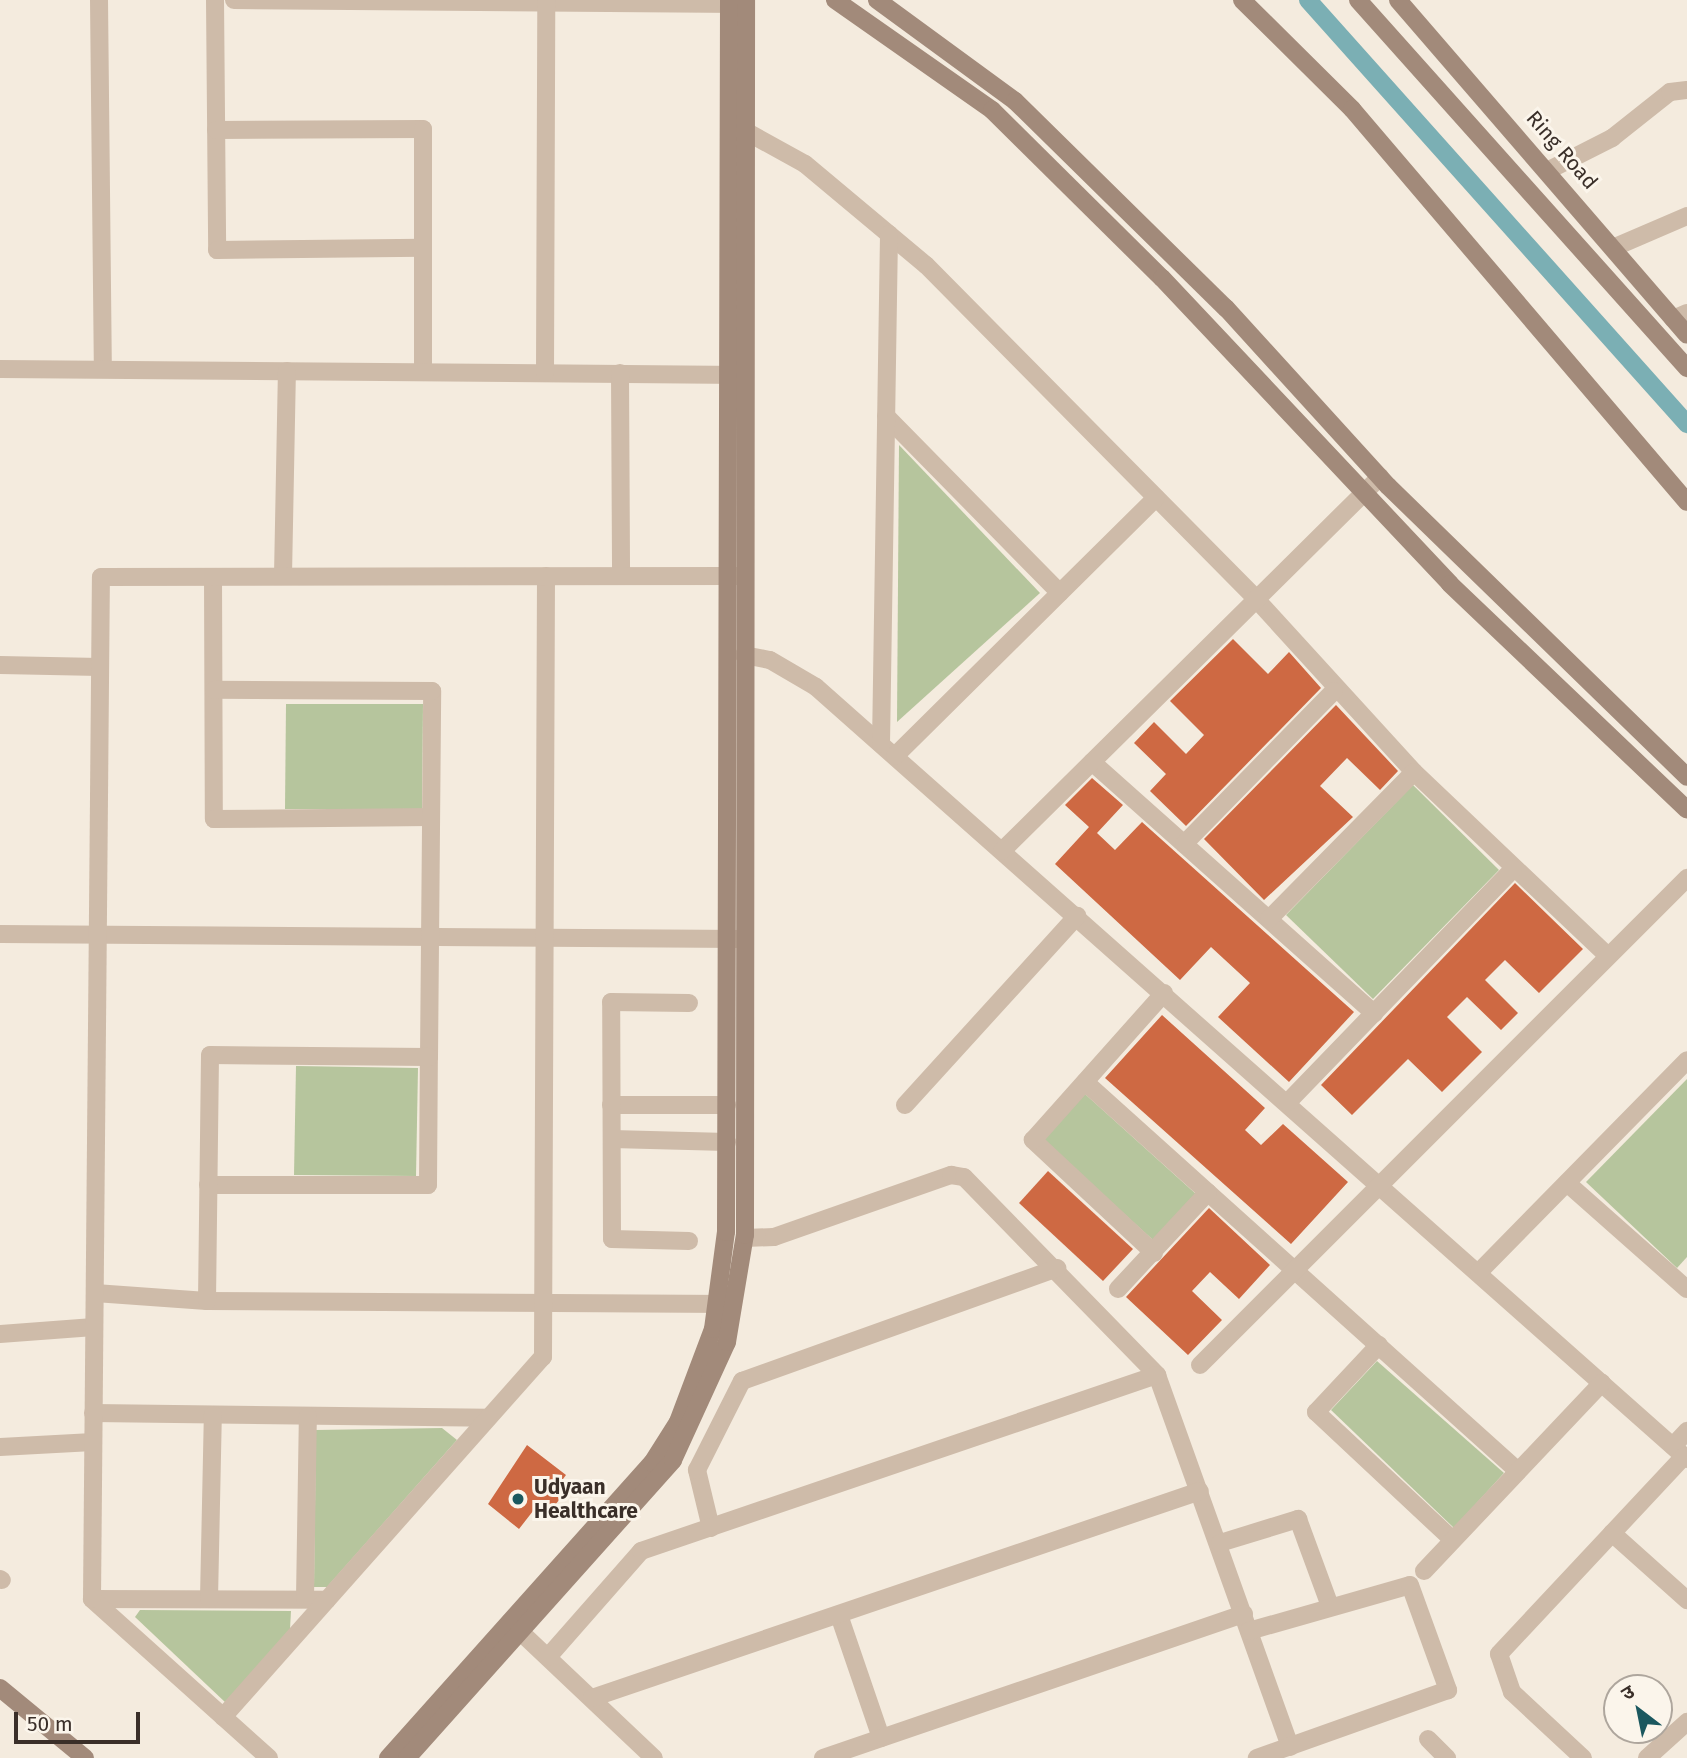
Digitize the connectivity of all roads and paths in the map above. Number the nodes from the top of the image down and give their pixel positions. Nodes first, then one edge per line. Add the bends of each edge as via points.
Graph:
1 (99, 0) edge
2 (215, 0) edge
3 (234, 0) edge
4 (249, 0) edge
5 (835, 0) edge
6 (877, 0) edge
7 (1242, 0) edge
8 (1358, 0) edge
9 (1398, 0) edge
10 (498, 1) edge
11 (546, 2) junction
12 (737, 2) edge
13 (996, 86) junction
14 (1687, 90) edge
15 (981, 102) junction
16 (216, 130) junction
17 (747, 131) junction
18 (1549, 170) junction
19 (1687, 216) edge
20 (1150, 233) junction
21 (889, 234) junction
22 (1615, 247) junction
23 (423, 248) junction
24 (1133, 249) junction
25 (1178, 261) junction
26 (1162, 278) junction
27 (1680, 316) edge
28 (1687, 335) edge
29 (1687, 368) edge
30 (0, 369) edge
31 (103, 369) junction
32 (287, 371) junction
33 (423, 372) junction
34 (545, 373) junction
35 (620, 373) junction
36 (735, 374) junction
37 (886, 416) junction
38 (1380, 477) junction
39 (1362, 494) junction
40 (1156, 498) junction
41 (1687, 502) edge
42 (283, 576) junction
43 (546, 576) junction
44 (621, 576) junction
45 (735, 576) junction
46 (213, 577) junction
47 (1060, 593) junction
48 (1256, 599) junction
49 (744, 655) junction
50 (0, 665) edge
51 (100, 667) junction
52 (214, 690) junction
53 (1334, 691) junction
54 (881, 744) junction
55 (895, 756) junction
56 (1092, 762) junction
57 (1415, 772) junction
58 (1687, 777) edge
59 (1687, 810) edge
60 (431, 817) junction
61 (1184, 844) junction
62 (1002, 850) junction
63 (1513, 869) junction
64 (1687, 878) edge
65 (1077, 916) junction
66 (1269, 919) junction
67 (0, 934) edge
68 (97, 935) junction
69 (430, 937) junction
70 (545, 938) junction
71 (736, 939) junction
72 (1608, 956) junction
73 (1164, 993) junction
74 (689, 1003) dead end
75 (1374, 1013) junction
76 (429, 1058) junction
77 (1687, 1060) edge
78 (1085, 1082) junction
79 (1288, 1102) junction
80 (611, 1105) junction
81 (727, 1105) junction
82 (905, 1105) dead end
83 (612, 1139) junction
84 (727, 1142) junction
85 (1567, 1183) junction
86 (1381, 1184) junction
87 (208, 1185) junction
88 (1208, 1192) junction
89 (744, 1238) junction
90 (689, 1241) dead end
91 (1154, 1253) junction
92 (1057, 1268) junction
93 (1295, 1269) junction
94 (1479, 1272) junction
95 (1684, 1280) edge
96 (1118, 1289) dead end
97 (94, 1293) junction
98 (207, 1301) junction
99 (544, 1303) junction
100 (725, 1304) junction
101 (94, 1327) junction
102 (0, 1334) edge
103 (1378, 1345) junction
104 (1200, 1365) dead end
105 (1157, 1376) junction
106 (1602, 1383) junction
107 (93, 1413) junction
108 (213, 1415) junction
109 (308, 1416) junction
110 (488, 1418) junction
111 (1687, 1431) edge
112 (93, 1443) junction
113 (0, 1447) edge
114 (1681, 1453) edge
115 (1518, 1471) junction
116 (1200, 1492) junction
117 (711, 1528) junction
118 (1612, 1532) junction
119 (1453, 1540) junction
120 (1220, 1543) junction
121 (1424, 1571) dead end
122 (92, 1599) junction
123 (209, 1599) junction
124 (305, 1600) junction
125 (327, 1600) junction
126 (1687, 1600) edge
127 (1330, 1606) junction
128 (839, 1615) junction
129 (1247, 1622) junction
130 (515, 1627) junction
131 (548, 1657) junction
132 (0, 1688) edge
133 (592, 1698) junction
134 (223, 1717) junction
135 (1687, 1722) edge
136 (881, 1738) junction
137 (1429, 1739) dead end
138 (1290, 1747) junction
139 (85, 1758) edge
140 (269, 1758) edge
141 (388, 1758) edge
142 (407, 1758) edge
143 (654, 1758) edge
144 (823, 1758) edge
145 (1257, 1758) edge
146 (1447, 1758) edge
147 (1583, 1758) edge
148 (1647, 1758) edge

1 - 31 street
2 - 16 street
3 - 4 street
4 - 10 street
5 - 15 street
6 - 13 street
7 - 41 street via 1352,109
8 - 29 street
9 - 18 street, Ring Road
10 - 11 street
11 - 12 street
11 - 34 street
12 - 17 street
12 - 36 street
13 - 15 street
13 - 20 street
14 - 18 street via 1670,92 1612,138
15 - 24 street
16 - 23 street via 423,129
16 - 23 street via 217,250
17 - 21 street via 805,163
17 - 36 street
18 - 22 street, Ring Road
19 - 22 street
20 - 24 street
20 - 25 street
21 - 37 street
21 - 40 street
22 - 27 street, Ring Road
23 - 33 street
24 - 26 street
25 - 26 street
25 - 38 street
26 - 39 street
27 - 28 street, Ring Road
30 - 31 street
31 - 32 street
32 - 33 street
32 - 42 street
33 - 34 street
34 - 35 street
35 - 36 street
35 - 44 street
36 - 45 street
37 - 47 street
37 - 54 street
38 - 39 street
38 - 58 street
39 - 48 street
39 - 59 street
40 - 47 street
40 - 48 street
42 - 43 street
42 - 46 street
43 - 44 street
43 - 70 street
44 - 45 street
45 - 49 street
45 - 71 street
46 - 51 street via 101,577
46 - 52 street
47 - 55 street
48 - 53 street
48 - 56 street
49 - 54 street via 770,660 816,687
49 - 71 street
50 - 51 street
51 - 68 street
52 - 60 street via 432,691
52 - 60 street via 214,819
53 - 57 street
53 - 61 street
54 - 55 street
55 - 62 street
56 - 61 street
56 - 62 street
57 - 63 street
57 - 66 street
60 - 69 street
61 - 66 street
62 - 65 street
63 - 72 street
63 - 75 street
64 - 72 street
65 - 73 street
65 - 82 street
66 - 75 street
67 - 68 street
68 - 69 street
68 - 97 street
69 - 70 street
69 - 76 street
70 - 71 street
70 - 99 street
71 - 81 street
71 - 89 street
72 - 86 street
73 - 78 street
73 - 79 street
74 - 80 street via 611,1002
75 - 79 street
76 - 87 street via 428,1185
76 - 87 street via 210,1055
77 - 85 street
78 - 88 street
78 - 91 street via 1033,1140
79 - 86 street
80 - 81 street
80 - 83 street
81 - 84 street
83 - 84 street
83 - 90 street via 612,1239
84 - 100 street
85 - 94 street
85 - 95 street
86 - 93 street
86 - 94 street
87 - 98 street
88 - 91 street
88 - 93 street
89 - 92 street via 774,1237 957,1174
89 - 100 street
91 - 96 street
92 - 105 street
92 - 117 street via 742,1381 697,1471
93 - 103 street
93 - 104 street
94 - 106 street
97 - 98 street
97 - 101 street
98 - 99 street
99 - 100 street
99 - 110 street via 542,1357
100 - 130 street via 678,1422 652,1463
101 - 102 street
101 - 107 street
103 - 115 street
103 - 119 street via 1316,1412
105 - 116 street
105 - 117 street
106 - 114 street
106 - 115 street
107 - 108 street
107 - 112 street
108 - 109 street
108 - 123 street
109 - 110 street
109 - 124 street
110 - 125 street
111 - 114 street
112 - 113 street
112 - 122 street
114 - 118 street
115 - 119 street
116 - 120 street
116 - 128 street
117 - 131 street via 641,1551
118 - 126 street
118 - 147 street via 1499,1654 1512,1692
119 - 121 street
120 - 127 street via 1298,1519
120 - 129 street
122 - 123 street
122 - 134 street
123 - 124 street
124 - 125 street
125 - 134 street
127 - 129 street
127 - 138 street via 1410,1585 1448,1693
128 - 133 street
128 - 136 street
129 - 136 street
129 - 138 street
130 - 131 street
130 - 141 street
130 - 142 street
131 - 133 street
132 - 139 street
133 - 143 street
134 - 140 street
135 - 148 street
136 - 144 street
137 - 146 street
138 - 145 street

